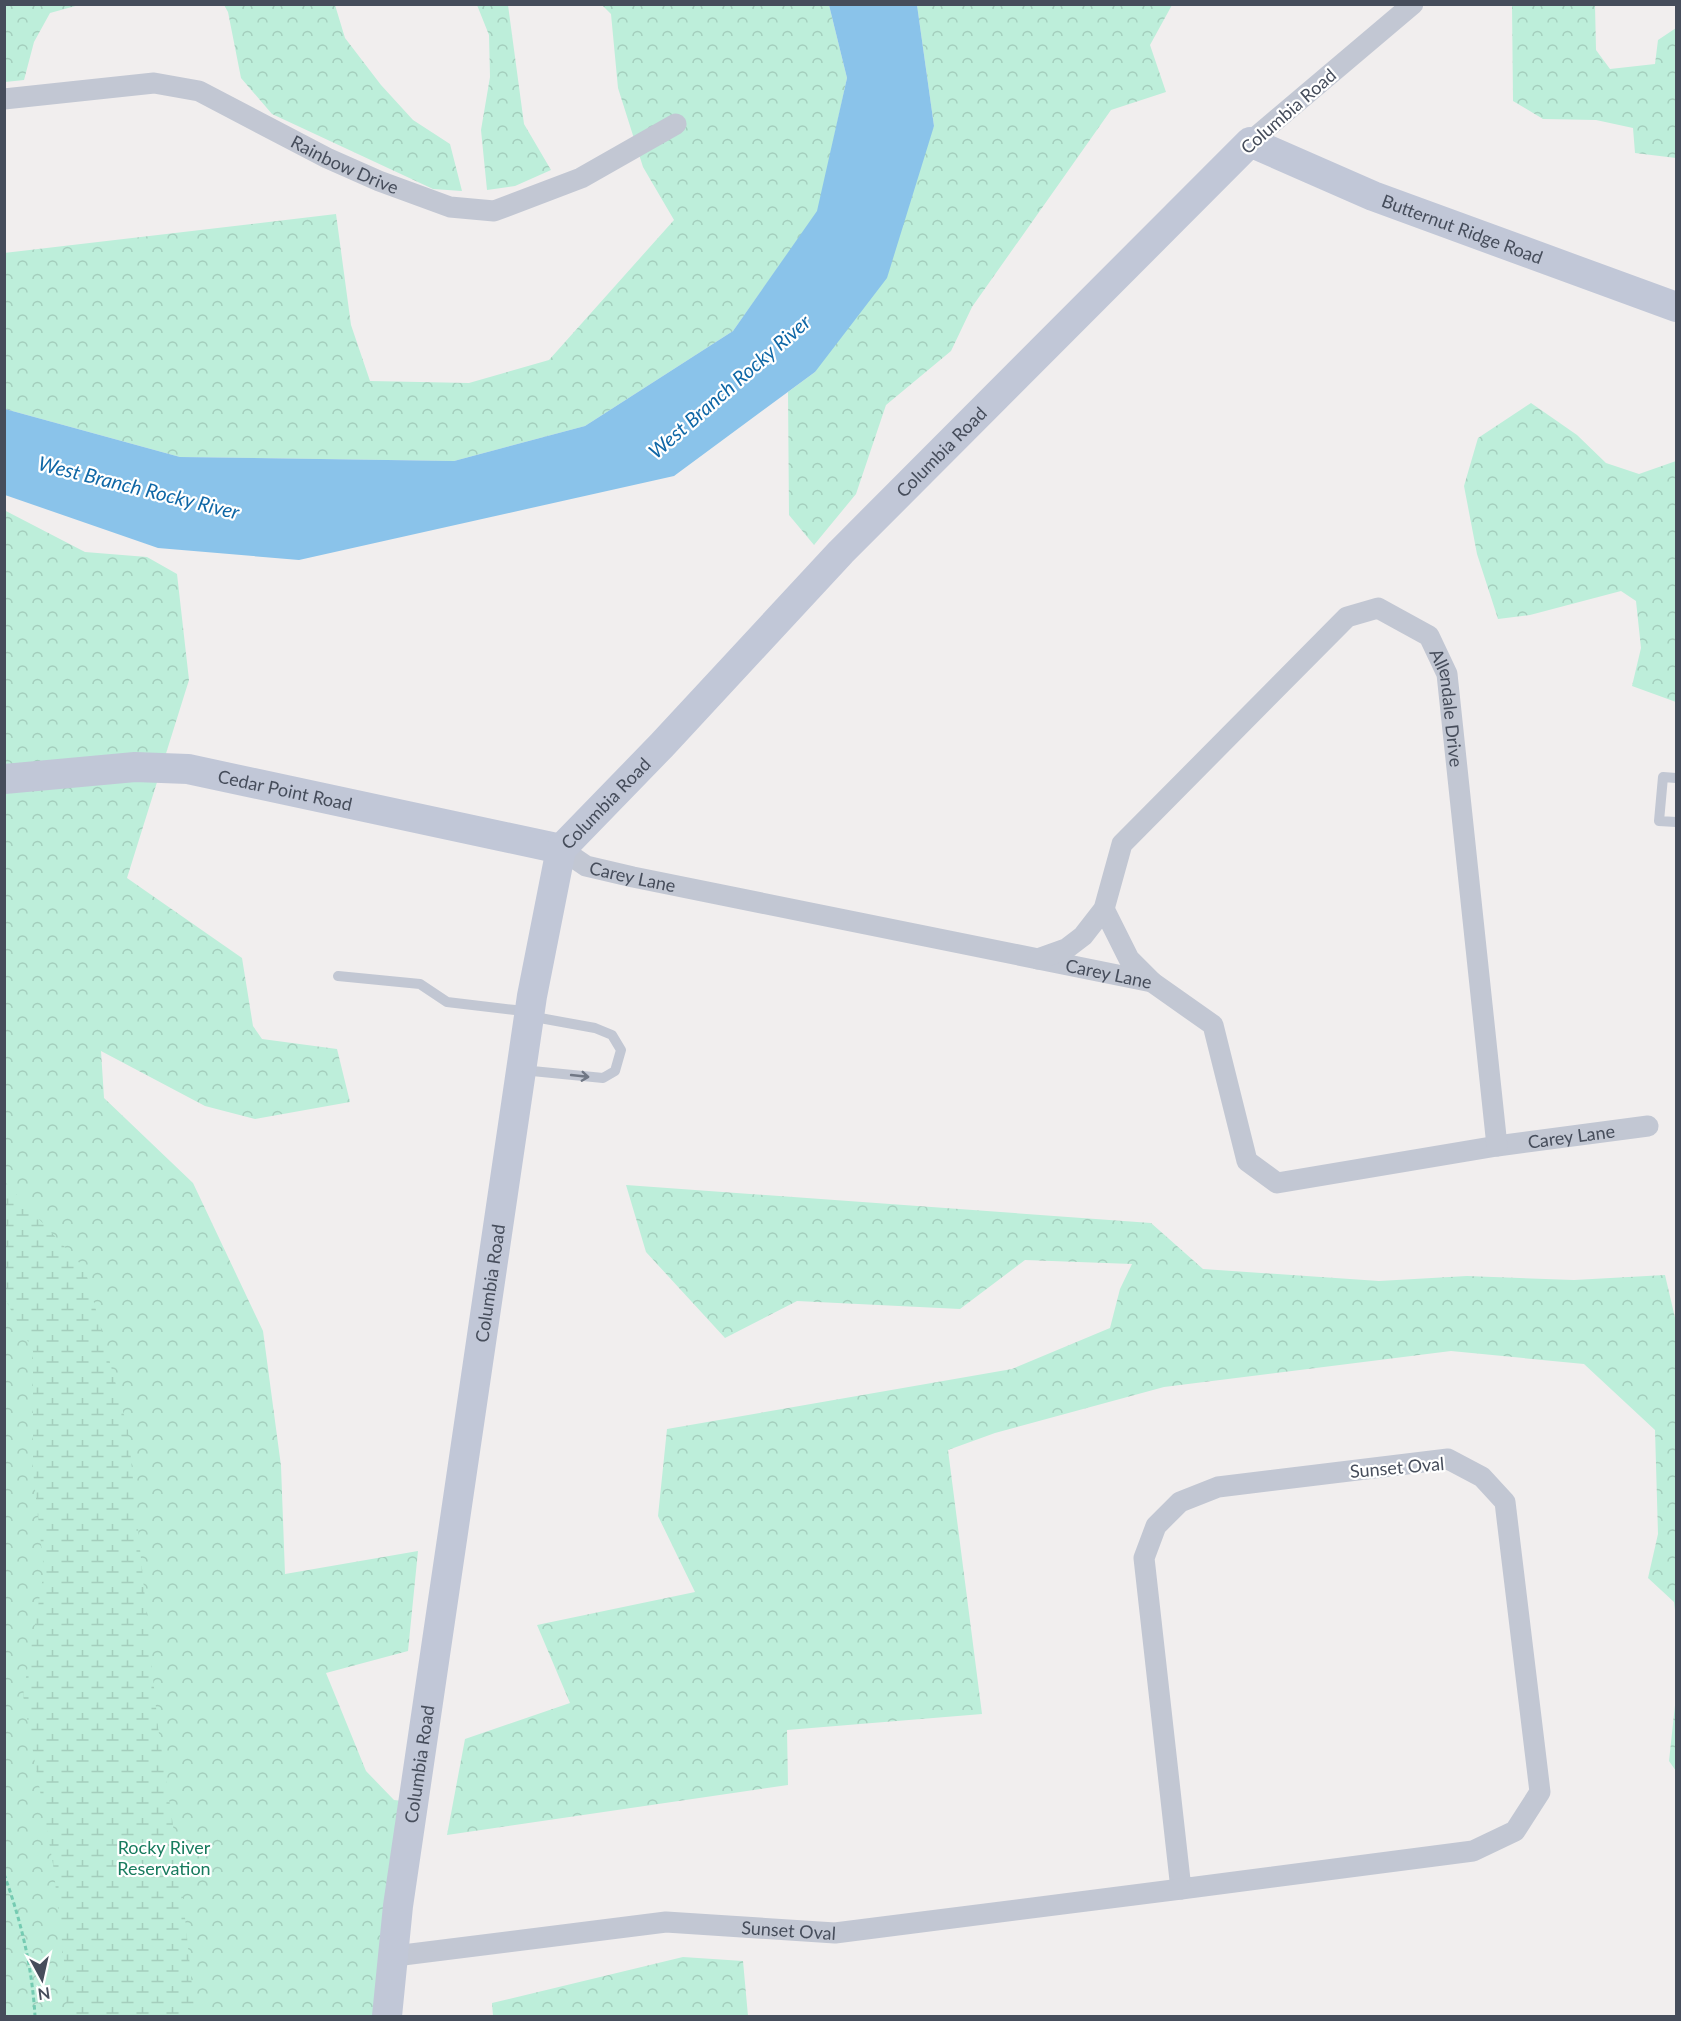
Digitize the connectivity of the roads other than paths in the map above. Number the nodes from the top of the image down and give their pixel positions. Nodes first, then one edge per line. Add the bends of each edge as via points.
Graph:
1 (1413, 4) edge
2 (4, 99) edge
3 (676, 124) dead end
4 (1250, 142) junction
5 (1677, 307) edge
6 (1677, 778) edge
7 (4, 779) edge
8 (1677, 822) edge
9 (561, 849) junction
10 (1104, 909) junction
11 (1038, 959) junction
12 (338, 976) dead end
13 (1152, 982) junction
14 (530, 1016) junction
15 (522, 1070) junction
16 (1648, 1126) dead end
17 (1497, 1146) junction
18 (1181, 1889) junction
19 (395, 1956) junction
20 (387, 2016) edge

1 - 4 street, Columbia Road
2 - 3 street, Rainbow Drive via 154,83 199,91 379,181 450,207 494,211 581,178
4 - 5 street, Butternut Ridge Road via 1373,196
4 - 9 street, Columbia Road via 841,552
6 - 8 lane via 1663,777 1659,821
7 - 9 street, Cedar Point Road via 135,767 188,769
9 - 11 street, Carey Lane via 586,866
9 - 14 street, Columbia Road
10 - 11 street, Allendale Drive via 1083,936 1066,949
10 - 13 street via 1129,959
10 - 17 street, Allendale Drive via 1122,843 1347,617 1378,608 1429,636 1447,674
11 - 13 street, Carey Lane
12 - 14 lane via 420,984 447,1002 515,1010
13 - 17 street, Carey Lane via 1213,1025 1247,1161 1277,1183
14 - 15 street, Columbia Road
15 -> 14 lane via 603,1078 615,1071 621,1057 619,1044 606,1031
15 - 19 street, Columbia Road via 398,1906
16 - 17 street, Carey Lane
18 - 18 street, Sunset Oval via 1473,1851 1515,1831 1540,1792 1505,1502 1482,1477 1448,1459 1218,1487 1180,1502 1156,1526 1144,1558
18 - 19 street, Sunset Oval via 835,1933 666,1922
19 - 20 street, Columbia Road

